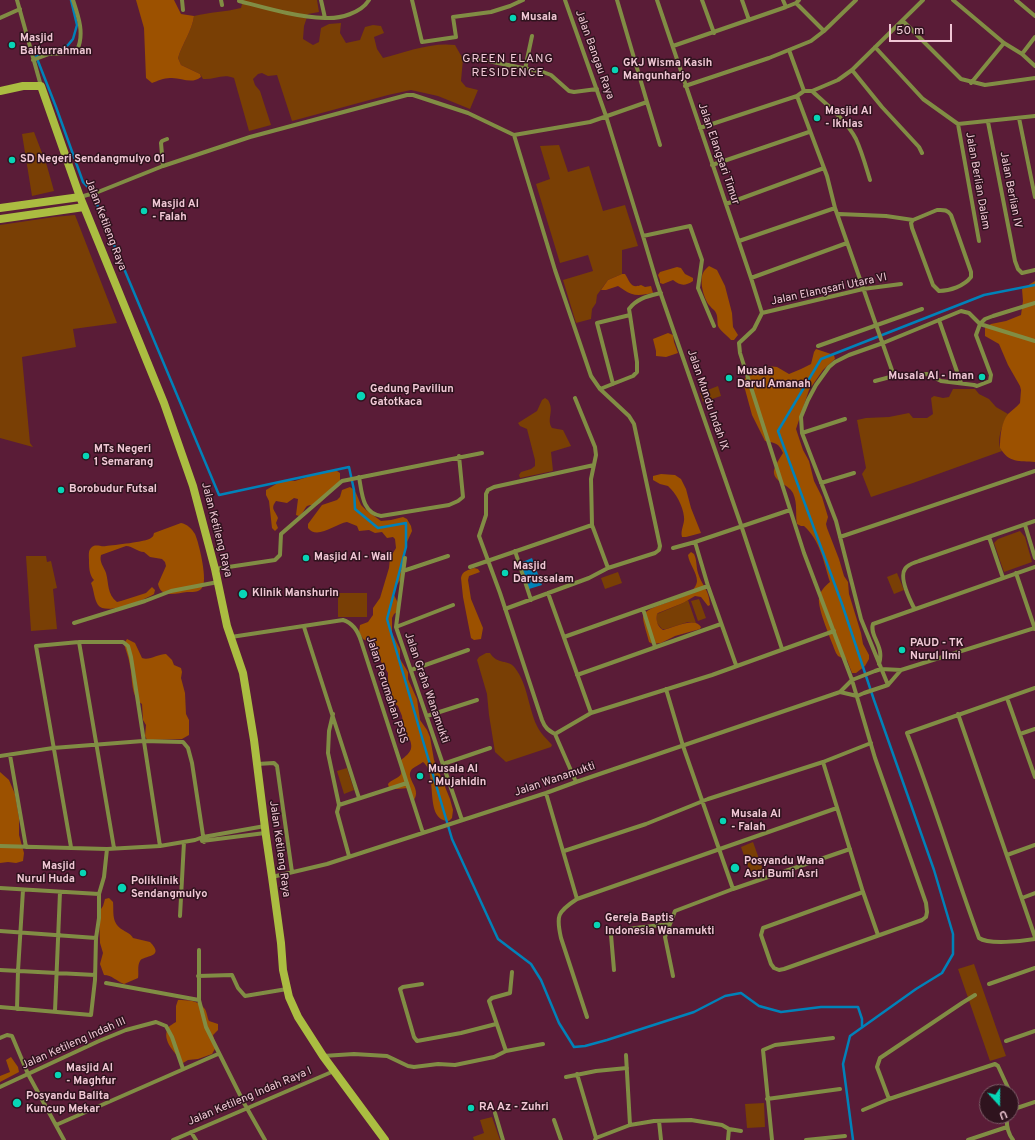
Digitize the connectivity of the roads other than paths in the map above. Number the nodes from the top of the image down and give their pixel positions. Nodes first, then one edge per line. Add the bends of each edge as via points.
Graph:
1 (17, 0) edge
2 (73, 0) edge
3 (182, 0) edge
4 (321, 0) edge
5 (369, 0) edge
6 (412, 0) edge
7 (523, 0) edge
8 (565, 0) edge
9 (617, 0) edge
10 (657, 0) edge
11 (702, 0) edge
12 (742, 0) edge
13 (783, 0) edge
14 (856, 0) edge
15 (923, 0) edge
16 (953, 0) edge
17 (1016, 0) edge
18 (239, 1) dead end
19 (797, 1) edge
20 (786, 7) junction
21 (20, 10) junction
22 (183, 10) dead end
23 (1035, 16) edge
24 (0, 18) edge
25 (325, 18) junction
26 (749, 20) junction
27 (903, 21) junction
28 (824, 31) junction
29 (714, 32) junction
30 (532, 36) dead end
31 (1035, 37) edge
32 (1004, 43) junction
33 (673, 46) junction
34 (875, 47) junction
35 (789, 50) junction
36 (1022, 54) junction
37 (473, 58) dead end
38 (35, 59) junction
39 (1035, 66) edge
40 (525, 69) junction
41 (852, 70) junction
42 (1035, 78) edge
43 (971, 83) junction
44 (41, 86) junction
45 (685, 86) junction
46 (597, 89) junction
47 (0, 91) edge
48 (804, 91) junction
49 (812, 91) junction
50 (797, 96) junction
51 (647, 102) junction
52 (606, 116) junction
53 (1035, 116) edge
54 (1019, 118) junction
55 (988, 122) junction
56 (958, 124) junction
57 (700, 128) junction
58 (809, 132) junction
59 (514, 135) junction
60 (167, 139) dead end
61 (660, 145) dead end
62 (922, 153) dead end
63 (712, 164) junction
64 (163, 166) junction
65 (824, 168) junction
66 (870, 180) dead end
67 (83, 196) junction
68 (1035, 197) edge
69 (726, 204) junction
70 (84, 207) junction
71 (0, 208) edge
72 (835, 208) junction
73 (839, 214) junction
74 (0, 219) edge
75 (913, 220) junction
76 (643, 236) junction
77 (979, 240) dead end
78 (739, 241) junction
79 (847, 243) junction
80 (1035, 270) edge
81 (751, 278) junction
82 (900, 284) dead end
83 (863, 289) junction
84 (661, 293) junction
85 (1035, 303) edge
86 (922, 309) dead end
87 (762, 314) junction
88 (630, 315) junction
89 (939, 320) junction
90 (980, 324) junction
91 (876, 325) junction
92 (714, 326) dead end
93 (1035, 341) edge
94 (883, 343) junction
95 (818, 346) dead end
96 (894, 376) junction
97 (875, 381) dead end
98 (961, 383) junction
99 (612, 384) junction
100 (600, 390) junction
101 (576, 398) dead end
102 (845, 419) dead end
103 (802, 433) junction
104 (482, 453) dead end
105 (459, 456) junction
106 (594, 465) junction
107 (1035, 471) edge
108 (854, 473) dead end
109 (359, 477) junction
110 (821, 483) junction
111 (790, 510) junction
112 (1035, 521) edge
113 (592, 525) junction
114 (741, 525) junction
115 (1025, 525) junction
116 (840, 536) junction
117 (989, 537) junction
118 (695, 542) junction
119 (673, 548) dead end
120 (515, 552) junction
121 (448, 556) dead end
122 (405, 558) dead end
123 (1035, 558) edge
124 (488, 561) junction
125 (470, 567) dead end
126 (1035, 567) edge
127 (608, 568) junction
128 (215, 569) junction
129 (402, 571) junction
130 (1016, 573) junction
131 (1003, 578) junction
132 (218, 582) junction
133 (708, 586) junction
134 (548, 593) junction
135 (531, 600) junction
136 (453, 605) dead end
137 (914, 608) junction
138 (505, 609) junction
139 (643, 609) junction
140 (74, 623) dead end
141 (721, 624) junction
142 (304, 626) junction
143 (396, 627) junction
144 (1035, 628) edge
145 (834, 631) junction
146 (231, 637) junction
147 (564, 637) junction
148 (79, 642) junction
149 (655, 647) junction
150 (782, 649) junction
151 (468, 650) dead end
152 (879, 664) junction
153 (736, 665) junction
154 (881, 669) junction
155 (411, 670) junction
156 (901, 670) junction
157 (577, 675) junction
158 (852, 680) junction
159 (888, 684) junction
160 (1035, 688) edge
161 (666, 689) junction
162 (840, 692) junction
163 (857, 696) junction
164 (1007, 698) junction
165 (477, 700) dead end
166 (591, 713) junction
167 (333, 714) junction
168 (958, 714) junction
169 (427, 716) junction
170 (1035, 729) edge
171 (555, 734) junction
172 (1020, 734) junction
173 (143, 741) junction
174 (871, 743) junction
175 (96, 746) junction
176 (682, 746) junction
177 (53, 748) junction
178 (490, 748) dead end
179 (10, 755) junction
180 (0, 756) edge
181 (823, 762) junction
182 (257, 764) junction
183 (443, 764) junction
184 (1035, 778) edge
185 (576, 782) junction
186 (407, 783) junction
187 (546, 793) junction
188 (360, 798) junction
189 (702, 801) junction
190 (340, 805) junction
191 (837, 808) junction
192 (462, 820) junction
193 (265, 830) junction
194 (423, 833) junction
195 (204, 839) junction
196 (184, 842) junction
197 (1035, 845) edge
198 (0, 846) edge
199 (160, 846) junction
200 (26, 847) junction
201 (71, 847) junction
202 (114, 848) junction
203 (719, 848) junction
204 (107, 849) junction
205 (850, 849) junction
206 (564, 851) junction
207 (1007, 855) junction
208 (349, 856) junction
209 (292, 872) junction
210 (272, 877) junction
211 (0, 888) edge
212 (733, 888) junction
213 (23, 890) junction
214 (60, 892) junction
215 (863, 892) junction
216 (1035, 893) edge
217 (99, 894) junction
218 (1022, 898) junction
219 (577, 899) junction
220 (180, 916) dead end
221 (670, 924) junction
222 (0, 931) edge
223 (20, 932) junction
224 (878, 935) junction
225 (58, 936) junction
226 (96, 938) junction
227 (1035, 938) edge
228 (199, 950) dead end
229 (1035, 968) edge
230 (0, 970) edge
231 (614, 970) dead end
232 (18, 971) junction
233 (512, 972) dead end
234 (57, 973) junction
235 (95, 975) junction
236 (198, 976) junction
237 (673, 976) dead end
238 (106, 983) dead end
239 (422, 984) dead end
240 (989, 984) dead end
241 (287, 989) junction
242 (975, 995) dead end
243 (199, 1000) junction
244 (0, 1007) edge
245 (17, 1009) junction
246 (55, 1011) junction
247 (587, 1017) dead end
248 (496, 1024) junction
249 (1035, 1031) edge
250 (0, 1038) edge
251 (833, 1038) dead end
252 (1006, 1041) dead end
253 (543, 1044) dead end
254 (506, 1052) junction
255 (218, 1054) junction
256 (626, 1055) dead end
257 (323, 1056) junction
258 (627, 1068) junction
259 (183, 1069) junction
260 (334, 1071) junction
261 (28, 1074) junction
262 (577, 1074) junction
263 (566, 1078) dead end
264 (1006, 1084) edge
265 (0, 1087) edge
266 (840, 1089) dead end
267 (767, 1099) junction
268 (889, 1100) junction
269 (1035, 1102) edge
270 (246, 1107) junction
271 (1019, 1107) edge
272 (863, 1110) dead end
273 (495, 1113) dead end
274 (554, 1120) dead end
275 (659, 1121) junction
276 (56, 1125) junction
277 (630, 1125) junction
278 (1007, 1127) joint
279 (729, 1129) junction
280 (741, 1131) dead end
281 (191, 1132) junction
282 (845, 1136) dead end
283 (596, 1139) edge
284 (64, 1140) edge
285 (172, 1140) edge
286 (196, 1140) edge
287 (265, 1140) edge
288 (385, 1140) edge
289 (503, 1140) edge
290 (561, 1140) edge
291 (661, 1140) edge
292 (728, 1140) edge
293 (772, 1140) edge
294 (806, 1140) edge
295 (968, 1140) edge
296 (1013, 1140) edge

1 - 21 street
2 - 38 street via 80,26 77,50
3 - 22 street
4 - 25 street
5 - 25 street via 356,12
6 - 7 street via 422,42 456,37 453,17 491,12
8 - 46 street, Jalan Bangau Raya
9 - 51 street
10 - 33 street, Jalan Elangsari Timur
11 - 29 street
12 - 26 street
13 - 20 street
14 - 28 street
15 - 27 street
16 - 32 street
17 - 23 street
18 - 25 street
19 - 20 street
19 - 28 street
20 - 26 street
21 - 24 street
21 - 38 street
26 - 29 street
27 - 34 street
27 - 43 street via 961,79
28 - 35 street via 811,41
29 - 33 street
30 - 40 street
31 - 36 street
32 - 36 street
32 - 43 street
33 - 45 street, Jalan Elangsari Timur
34 - 41 street
34 - 56 street via 923,99
35 - 45 street
35 - 48 street
36 - 39 street
37 - 40 street
38 - 44 street
40 - 46 street via 551,76 568,91
41 - 49 street via 838,80
41 - 62 street
42 - 43 street via 985,85
44 - 47 main road via 23,86
44 - 67 main road, Jalan Ketileng Raya
45 - 57 street, Jalan Elangsari Timur
46 - 52 street, Jalan Bangau Raya
48 - 49 street
48 - 50 street
49 - 66 street via 849,128 856,139
50 - 57 street
50 - 58 street
51 - 52 street
51 - 61 street
52 - 59 street via 590,122
52 - 76 street, Jalan Bangau Raya
53 - 54 street
54 - 55 street
54 - 68 street
55 - 56 street
55 - 80 street, Jalan Berlian IV via 1015,261 1022,273
56 - 77 street, Jalan Berlian Dalam
57 - 63 street, Jalan Elangsari Timur
58 - 63 street
58 - 65 street
59 - 64 street via 468,113 413,95 250,137
59 - 100 street via 576,333 591,376
60 - 64 street via 161,143
63 - 69 street, Jalan Elangsari Timur
64 - 67 street
65 - 69 street
65 - 72 street
67 - 70 main road, Jalan Ketileng Raya
67 - 71 main road
69 - 78 street, Jalan Elangsari Timur
70 - 74 main road
70 - 128 main road, Jalan Ketileng Raya via 175,431
72 - 73 street
72 - 78 street
73 - 75 street
73 - 79 street
75 - 75 street via 911,223 914,234 935,288 946,291 967,282 971,278 971,272 948,211 937,210
76 - 84 street, Jalan Mundu Indah IX
76 - 92 street via 691,227 702,260 698,288
78 - 81 street, Jalan Elangsari Timur
79 - 81 street
79 - 83 street
81 - 87 street, Jalan Elangsari Timur
82 - 83 street, Jalan Elangsari Utara VI
83 - 87 street, Jalan Elangsari Utara VI
83 - 91 street
84 - 88 street via 633,304 629,309
84 - 114 street, Jalan Mundu Indah IX
85 - 90 street via 985,319
86 - 91 street
87 - 111 street via 754,329 739,343 739,348
88 - 99 street via 637,372
88 - 99 street via 596,322
89 - 90 street via 964,311
89 - 94 street
89 - 98 street
90 - 93 street
90 - 98 street via 976,335 990,381 977,386
91 - 94 street
91 - 95 street
94 - 96 street
94 - 103 street via 849,355 829,367 816,385 801,417
96 - 97 street
96 - 98 street via 927,374 941,381
99 - 100 street
100 - 127 street via 629,416 634,424 660,546 655,553
101 - 106 street via 595,447
102 - 103 street
103 - 110 street
104 - 105 street
105 - 109 street
105 - 109 street via 462,497 449,505 377,515 365,506
106 - 113 street via 590,492
106 - 124 street via 488,490 486,516 479,536
107 - 116 street
108 - 110 street
109 - 128 street via 342,481 281,534 279,558
110 - 116 street
111 - 114 street
111 - 145 street
112 - 115 street
113 - 120 street
113 - 127 street
114 - 118 street
114 - 150 street, Jalan Mundu Indah IX
115 - 117 street
115 - 123 street
116 - 152 street via 861,619
117 - 131 street
117 - 137 street via 908,566 903,575
118 - 119 street
118 - 133 street
120 - 124 street
120 - 135 street
121 - 129 street
122 - 129 street, Jalan Graha Wanamukti
124 - 125 street
124 - 138 street
126 - 130 street
127 - 134 street
128 - 132 main road, Jalan Ketileng Raya
129 - 143 street, Jalan Graha Wanamukti
130 - 131 street
130 - 144 street
131 - 137 street
132 - 140 street via 171,591
132 - 146 main road, Jalan Ketileng Raya
133 - 139 street
133 - 141 street
134 - 135 street
134 - 147 street
135 - 138 street
136 - 143 street
137 - 152 street via 873,624 872,629 881,654
138 - 171 street via 542,720 548,731
139 - 147 street
139 - 149 street
141 - 149 street
141 - 153 street
142 - 146 street, Jalan Perumahan PSIS
142 - 167 street
142 - 186 street, Jalan Perumahan PSIS via 343,620 358,632
143 - 155 street, Jalan Graha Wanamukti
144 - 156 street
145 - 150 street
145 - 158 street
146 - 182 main road, Jalan Ketileng Raya via 243,673
147 - 157 street
148 - 173 street via 122,642 128,646
148 - 175 street
148 - 177 street via 36,646
149 - 157 street
150 - 153 street
151 - 155 street
152 - 154 street
153 - 161 street
154 - 156 street
154 - 158 street
154 - 159 street
155 - 169 street, Jalan Graha Wanamukti
156 - 159 street
157 - 166 street
158 - 162 street
158 - 163 street
159 - 163 street
160 - 164 street
161 - 166 street
161 - 176 street
162 - 163 street
162 - 176 street, Jalan Wanamukti
163 - 174 street
164 - 168 street
164 - 172 street
165 - 169 street
166 - 171 street
167 - 188 street
167 - 190 street via 328,753
168 - 207 street
168 - 227 street via 906,733 920,766 979,938 994,942 1026,941
169 - 183 street, Jalan Graha Wanamukti
170 - 172 street
171 - 185 street
172 - 184 street
173 - 175 street
173 - 195 street via 179,741 187,745
173 - 199 street
174 - 181 street
174 - 224 street via 927,912 922,920
175 - 177 street
175 - 202 street
176 - 185 street, Jalan Wanamukti
176 - 189 street
177 - 179 street
177 - 201 street
178 - 183 street
179 - 180 street
179 - 200 street
181 - 189 street
181 - 191 street
182 - 193 main road, Jalan Ketileng Raya
182 - 209 street via 274,762 277,766
183 - 192 street, Jalan Graha Wanamukti
185 - 187 street, Jalan Wanamukti
186 - 188 street
186 - 194 street, Jalan Perumahan PSIS
187 - 192 street, Jalan Wanamukti
187 - 206 street
188 - 190 street
189 - 203 street
189 - 206 street via 646,824
190 - 208 street via 337,812
191 - 203 street
191 - 205 street
192 - 194 street, Jalan Wanamukti
193 - 195 street
193 - 210 main road, Jalan Ketileng Raya
194 - 208 street, Jalan Wanamukti
195 - 196 street
196 - 199 street
196 - 220 street
197 - 207 street
198 - 200 street
199 - 202 street
200 - 201 street
201 - 204 street
202 - 204 street
203 - 212 street
203 - 219 street
204 - 217 street
205 - 212 street
205 - 215 street
206 - 219 street
207 - 218 street
208 - 209 street, Jalan Wanamukti
209 - 210 street, Jalan Wanamukti
210 - 241 main road, Jalan Ketileng Raya
211 - 213 street
212 - 221 street via 675,911
213 - 214 street
213 - 223 street
214 - 217 street
214 - 225 street
215 - 224 street
215 - 224 street via 763,928 761,936 771,964 778,970
216 - 218 street
217 - 226 street
218 - 227 street
219 - 247 street via 564,908 559,916 558,925
221 - 231 street via 612,932
221 - 237 street via 665,937
222 - 223 street
223 - 225 street
223 - 232 street
225 - 226 street
225 - 234 street
226 - 235 street
228 - 236 street
229 - 240 street
230 - 232 street
232 - 234 street
232 - 245 street
233 - 248 street via 510,993 489,1000
234 - 235 street
234 - 246 street
235 - 246 street via 91,1014
236 - 241 street via 232,975 245,996
236 - 243 street
238 - 243 street
239 - 248 street via 400,989 417,1041
241 - 257 main road, Jalan Ketileng Raya via 298,1017
242 - 268 street via 880,1058 877,1067
243 - 255 street via 206,1027
244 - 245 street
245 - 246 street
248 - 254 street
249 - 252 street
250 - 261 street via 10,1035
251 - 267 street via 774,1045 763,1050
253 - 254 street
254 - 257 street via 455,1065 414,1067 387,1056
255 - 259 street
255 - 270 street
256 - 258 street
257 - 260 main road, Jalan Ketileng Raya
258 - 262 street
258 - 277 street
259 - 261 street, Jalan Ketileng Indah III via 166,1026 156,1022 126,1030
259 - 276 street
260 - 270 street, Jalan Ketileng Indah Raya I
260 - 288 main road, Jalan Ketileng Raya
261 - 265 street, Jalan Ketileng Indah III
261 - 276 street
262 - 263 street
262 - 283 street
264 - 268 street via 995,1064
266 - 267 street
267 - 293 street
268 - 272 street
269 - 271 street
270 - 281 street, Jalan Ketileng Indah Raya I
270 - 287 street
273 - 289 street
274 - 290 street
275 - 277 street
275 - 279 street via 690,1120 722,1125
275 - 291 street
276 - 284 street
277 - 283 street
278 - 295 street
278 - 296 street
279 - 280 street
279 - 292 street
281 - 285 street, Jalan Ketileng Indah Raya I
281 - 286 street
282 - 294 street

